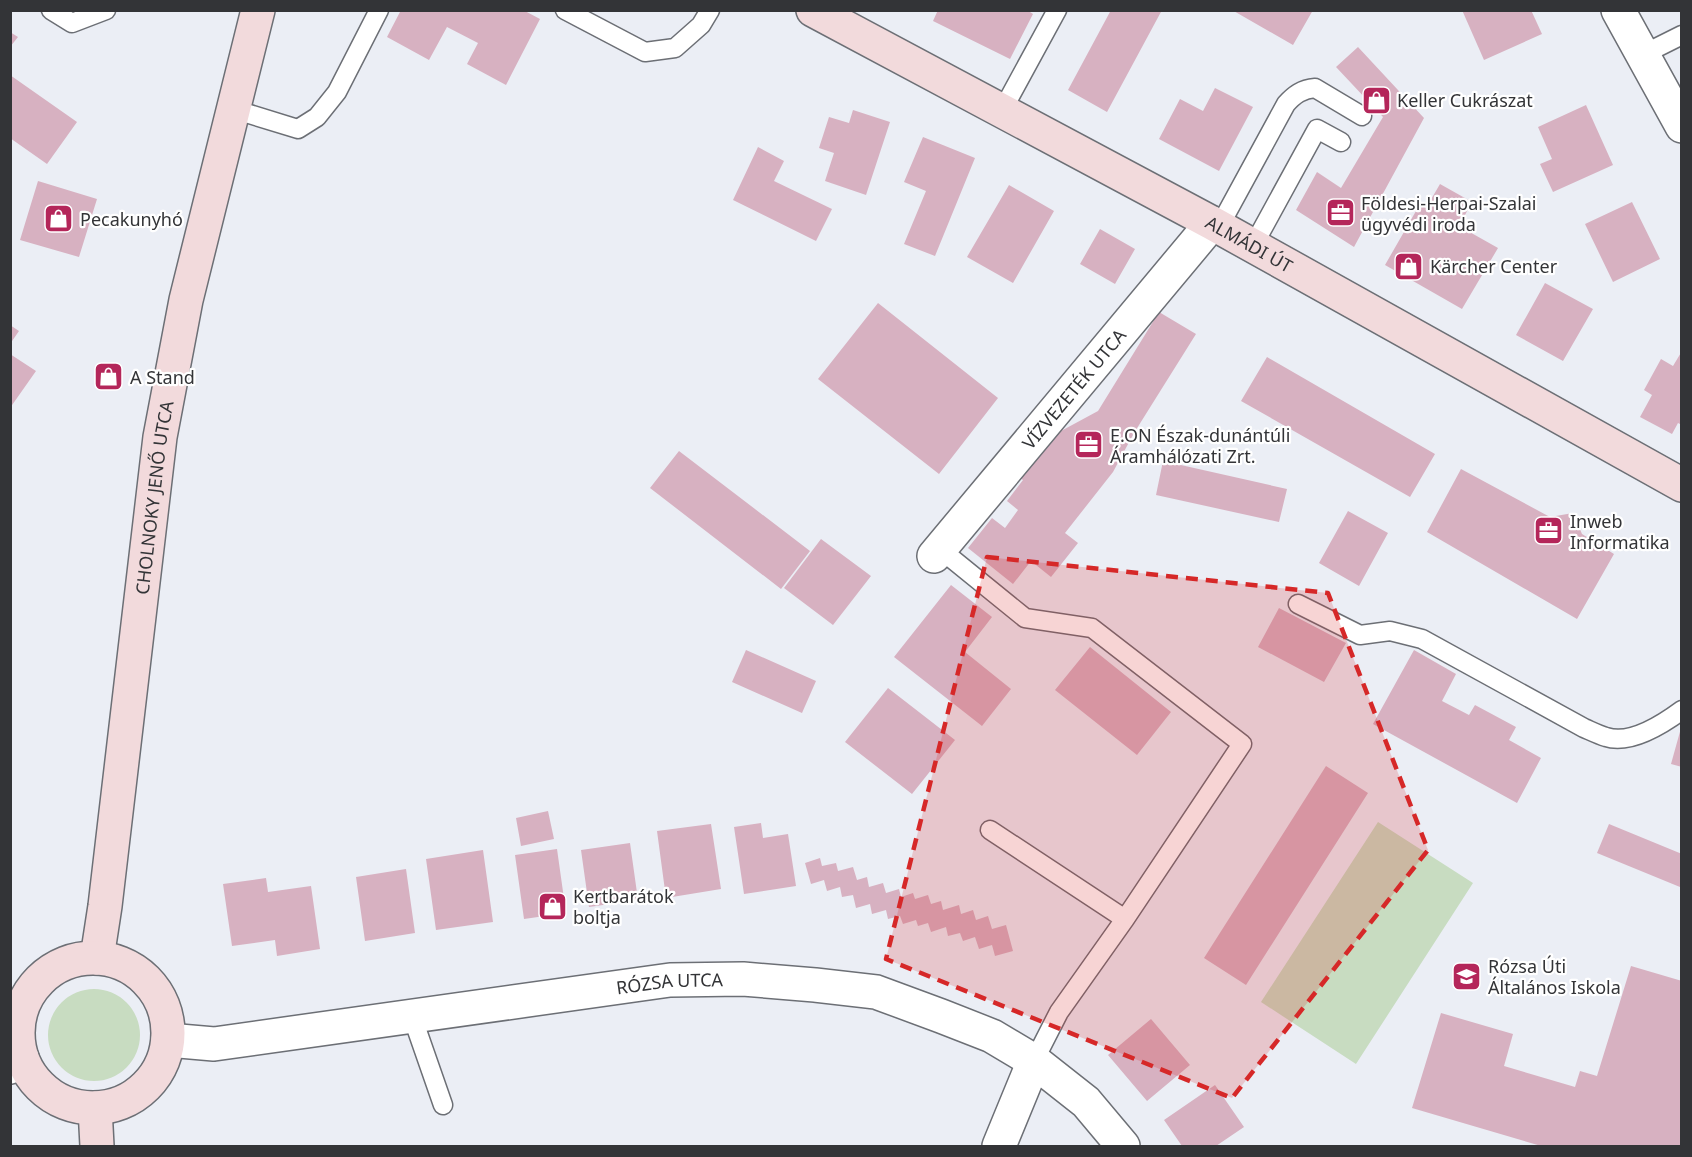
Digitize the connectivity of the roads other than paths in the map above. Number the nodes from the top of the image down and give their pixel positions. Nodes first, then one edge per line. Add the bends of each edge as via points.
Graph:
1 (51, 10) edge
2 (105, 10) edge
3 (258, 10) edge
4 (379, 10) edge
5 (565, 10) edge
6 (710, 10) edge
7 (813, 10) edge
8 (1057, 10) edge
9 (1618, 10) edge
10 (1682, 35) edge
11 (1642, 55) junction
12 (233, 108) junction
13 (1002, 111) junction
14 (1362, 116) dead end
15 (1682, 126) edge
16 (1341, 142) dead end
17 (1215, 224) junction
18 (1253, 246) junction
19 (1682, 485) edge
20 (937, 553) joint
21 (1298, 604) dead end
22 (1682, 710) edge
23 (990, 830) dead end
24 (1125, 919) junction
25 (98, 958) junction
26 (412, 1016) junction
27 (168, 1040) junction
28 (1034, 1061) junction
29 (16, 1063) edge
30 (443, 1105) dead end
31 (95, 1108) junction
32 (97, 1146) edge
33 (999, 1146) edge
34 (1123, 1146) edge

1 - 2 lane via 72,23
3 - 12 street, CHOLNOKY JENŐ UTCA
4 - 12 lane via 337,92 317,117 298,129
5 - 6 lane via 645,52 675,48 701,25
7 - 13 street, ALMÁDI ÚT
8 - 13 lane
9 - 11 street
10 - 11 lane
11 - 15 street
12 - 25 street, CHOLNOKY JENŐ UTCA via 186,300 160,436
13 - 17 street, ALMÁDI ÚT
14 - 17 lane via 1315,88 1293,97
16 - 18 lane via 1317,129
17 - 18 street, ALMÁDI ÚT
17 - 20 street, VÍZVEZETÉK UTCA
18 - 19 street, ALMÁDI ÚT
20 - 24 lane via 1024,618 1092,628 1242,744
21 - 22 lane via 1360,635 1390,631 1422,639 1609,738 1638,735
23 - 24 lane
24 - 28 lane via 1059,1012
25 - 27 street via 121,963 150,985 166,1016
25 - 29 street via 76,960 56,968 27,997 20,1017
26 - 27 street, RÓZSA UTCA via 214,1044
26 - 28 street, RÓZSA UTCA via 670,980 743,979 876,992 992,1036
26 - 30 lane
27 - 31 street via 163,1062 136,1095
28 - 33 street
28 - 34 street, RÓZSA UTCA via 1086,1102
29 - 31 street via 50,1095 72,1105
31 - 32 street

